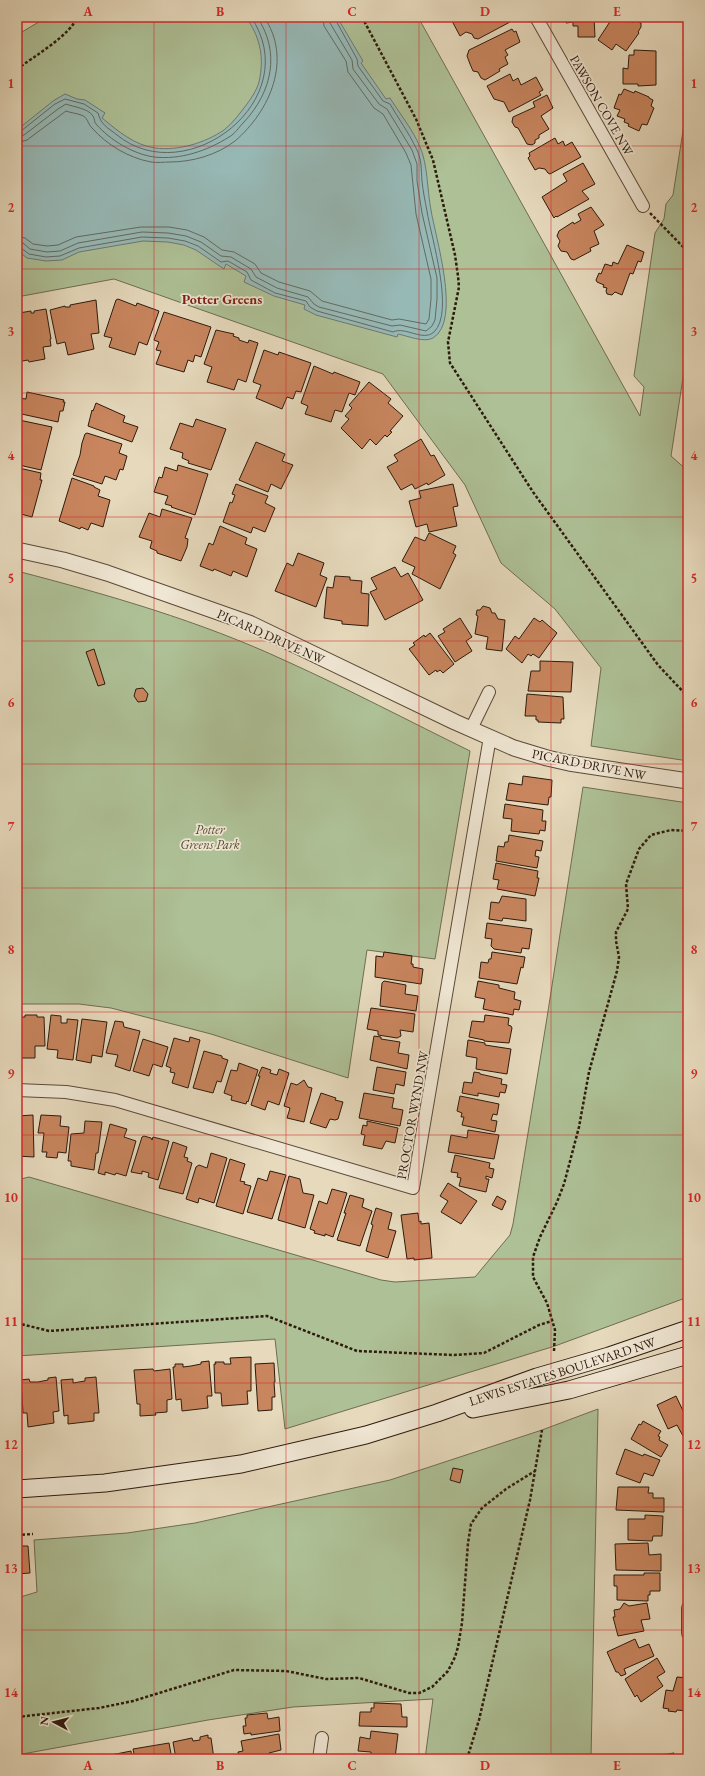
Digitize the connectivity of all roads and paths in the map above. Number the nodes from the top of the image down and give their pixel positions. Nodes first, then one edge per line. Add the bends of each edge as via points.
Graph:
1 (77, 17) edge
2 (362, 17) edge
3 (536, 17) edge
4 (17, 69) edge
5 (643, 206) joint
6 (688, 252) edge
7 (17, 550) edge
8 (489, 692) dead end
9 (688, 697) edge
10 (471, 729) junction
11 (490, 737) junction
12 (688, 781) edge
13 (688, 831) edge
14 (17, 1090) edge
15 (552, 1321) junction
16 (17, 1323) edge
17 (688, 1329) edge
18 (554, 1351) dead end
19 (688, 1355) edge
20 (437, 1413) junction
21 (542, 1430) dead end
22 (535, 1471) junction
23 (17, 1489) edge
24 (33, 1534) dead end
25 (17, 1535) edge
26 (688, 1608) edge
27 (688, 1633) edge
28 (17, 1717) edge
29 (322, 1738) dead end
30 (320, 1759) edge
31 (467, 1759) edge

1 - 4 path via 64,34
2 - 9 path via 416,119 433,160 455,255 459,287 448,342 450,363 533,492 658,665
3 - 5 street, PAWSON COVE NW
5 - 6 path
7 - 10 street, PICARD DRIVE NW via 107,572 249,623
8 - 10 street
10 - 11 street, PICARD DRIVE NW
11 - 12 street, PICARD DRIVE NW via 514,748 547,758
11 - 14 street, PROCTOR WYND NW via 413,1188 115,1100 66,1092
13 - 15 path via 671,830 651,835 645,840 626,884 628,909 616,932 619,956 617,971 589,1072 571,1160 534,1257 533,1277 547,1303
15 - 16 path via 484,1353 454,1355 357,1351 267,1316 49,1330
15 - 18 path via 556,1336
17 - 20 main road, LEWIS ESTATES BOULEVARD NW via 537,1377
19 - 20 main road, LEWIS ESTATES BOULEVARD NW via 569,1390 450,1413
20 - 23 main road, LEWIS ESTATES BOULEVARD NW via 366,1435 241,1464 105,1483
21 - 22 path
22 - 28 path via 482,1508 471,1524 458,1647 448,1671 432,1687 419,1693 410,1693 359,1678 326,1679 286,1671 234,1670 133,1701 99,1708
22 - 31 path via 481,1712
24 - 25 path
26 - 27 street
29 - 30 street

